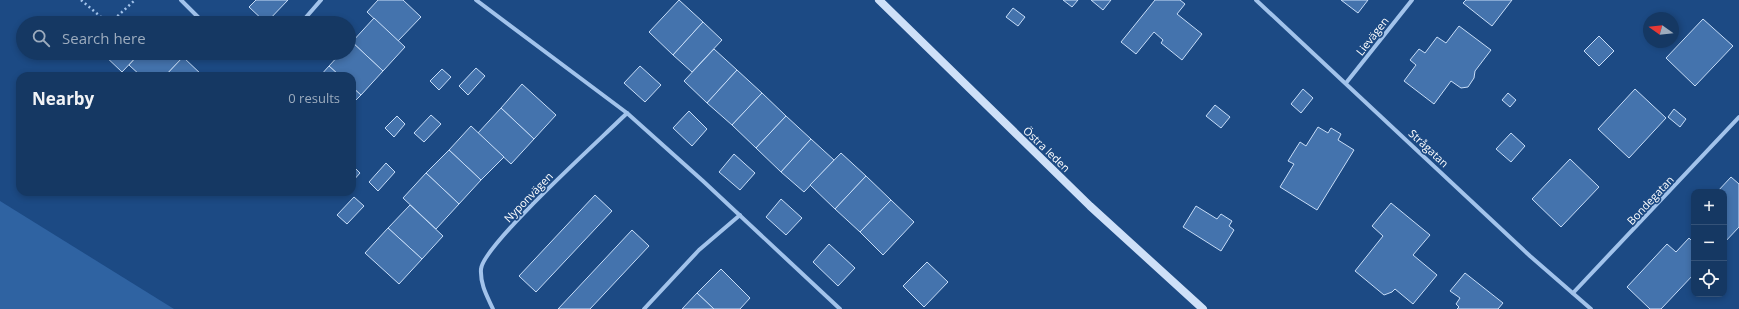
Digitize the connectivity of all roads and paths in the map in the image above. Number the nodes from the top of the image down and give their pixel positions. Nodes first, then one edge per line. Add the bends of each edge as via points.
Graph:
1 (81, 0) edge
2 (135, 0) edge
3 (181, 0) edge
4 (320, 0) edge
5 (476, 0) edge
6 (879, 0) edge
7 (1256, 0) edge
8 (1412, 0) edge
9 (100, 16) edge
10 (117, 16) edge
11 (197, 16) edge
12 (307, 16) edge
13 (1346, 84) junction
14 (627, 113) junction
15 (1739, 117) edge
16 (740, 215) junction
17 (1573, 294) junction
18 (494, 309) edge
19 (644, 309) edge
20 (840, 309) edge
21 (1203, 309) edge
22 (1590, 309) edge

1 - 9 path
2 - 10 path
3 - 11 street
4 - 12 street
5 - 14 street
6 - 21 street, Östra leden via 1090,206
7 - 13 street, Strågatan
8 - 13 street, Lievägen
13 - 17 street, Strågatan
14 - 16 street
14 - 18 street, Nyponvägen via 546,190 492,248 481,268 483,290
15 - 17 street, Bondegatan
16 - 19 street via 699,250
16 - 20 street
17 - 22 street, Strågatan

